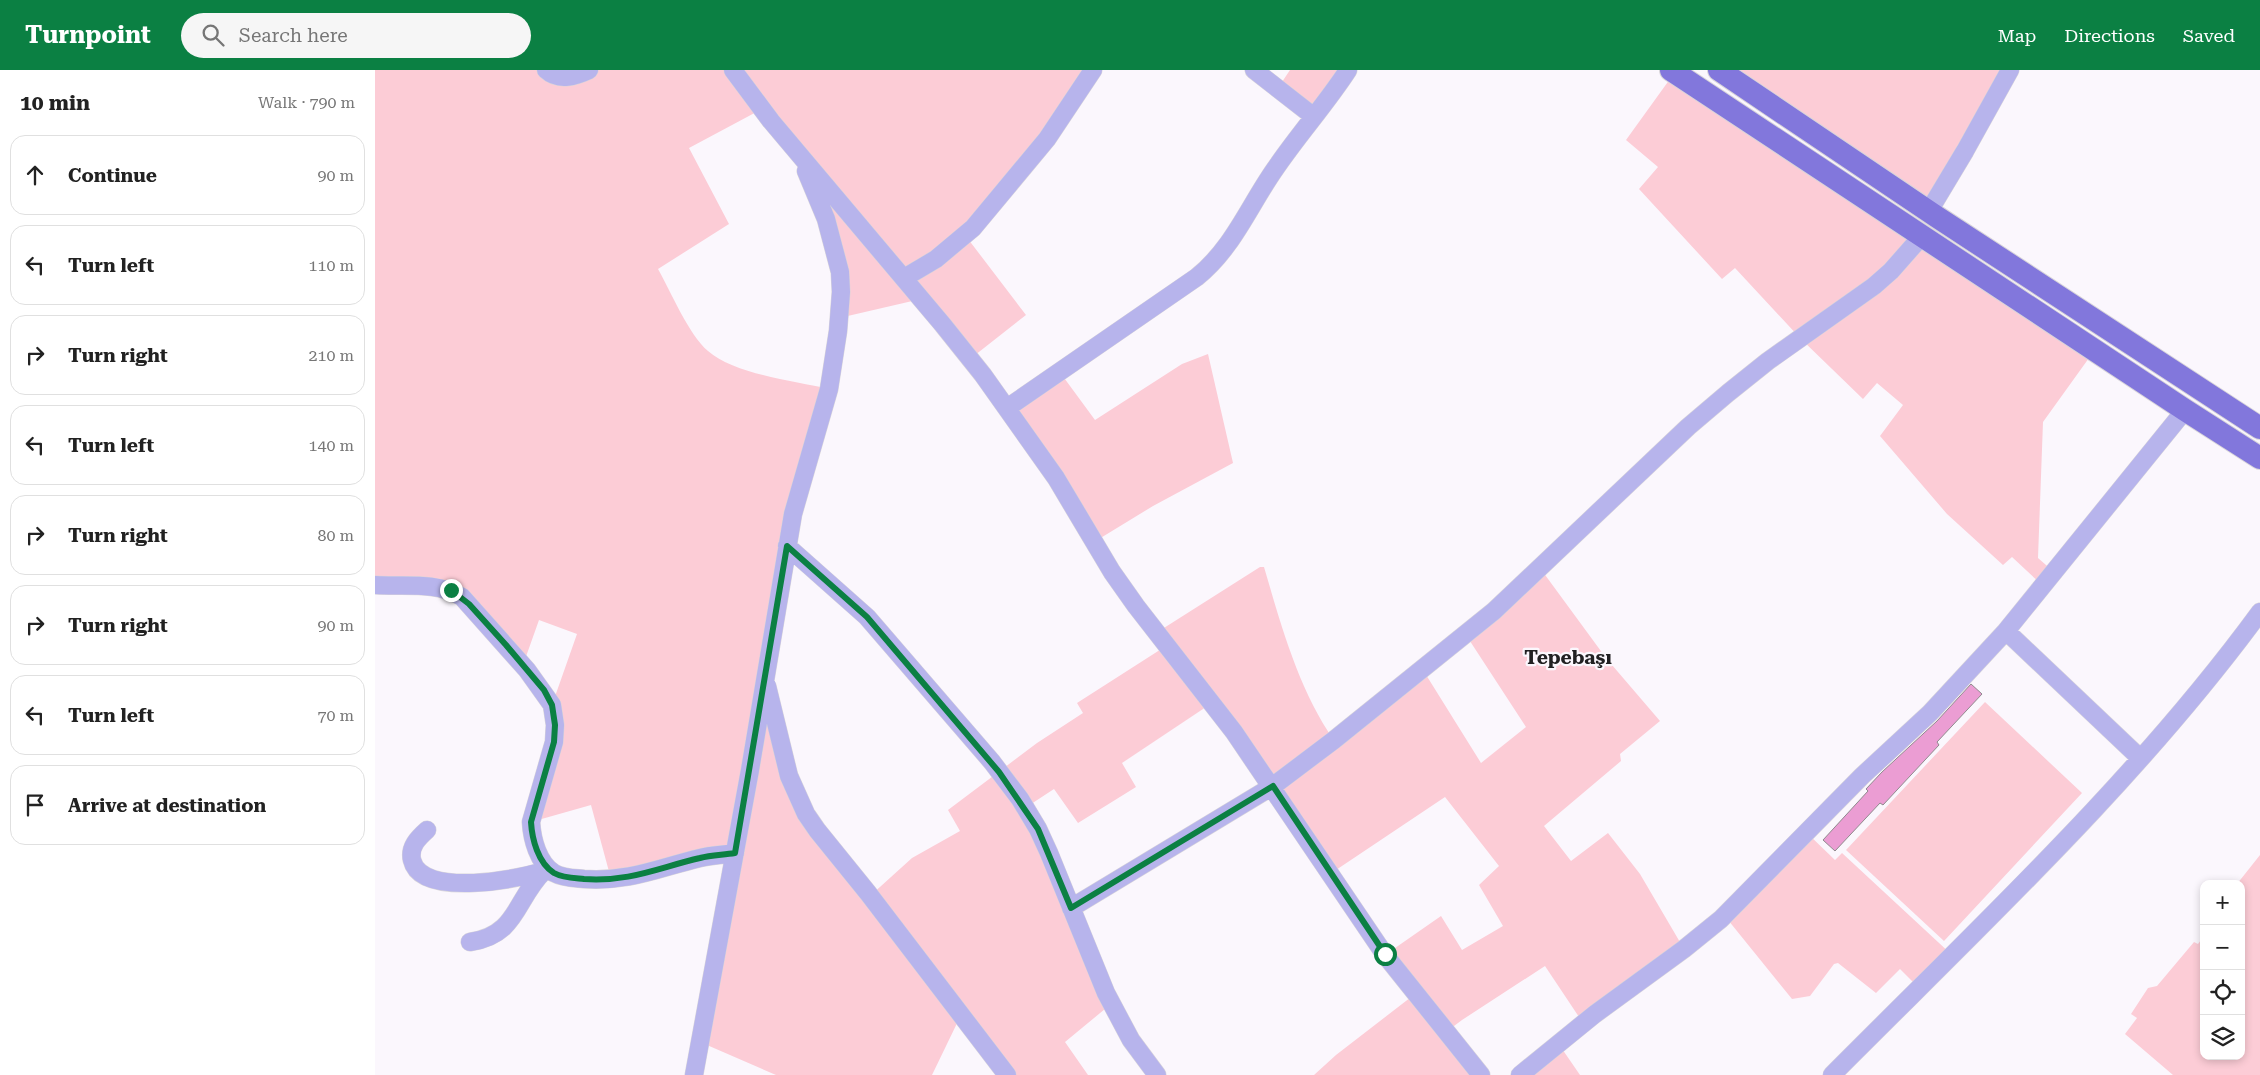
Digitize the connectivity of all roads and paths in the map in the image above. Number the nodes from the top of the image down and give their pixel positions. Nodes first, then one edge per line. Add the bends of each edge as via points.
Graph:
1 (546, 70) edge
2 (589, 70) edge
3 (733, 70) edge
4 (1093, 70) edge
5 (1254, 70) edge
6 (1348, 70) edge
7 (1671, 70) edge
8 (1719, 70) edge
9 (2010, 70) edge
10 (1313, 116) junction
11 (795, 149) junction
12 (1929, 211) junction
13 (1921, 237) junction
14 (903, 278) junction
15 (1007, 408) junction
16 (2185, 410) junction
17 (2260, 428) edge
18 (2259, 456) edge
19 (787, 546) junction
20 (375, 584) edge
21 (2260, 612) edge
22 (2006, 631) junction
23 (765, 679) junction
24 (2140, 758) junction
25 (1273, 786) junction
26 (427, 830) dead end
27 (735, 853) junction
28 (546, 870) junction
29 (1071, 908) junction
30 (470, 942) dead end
31 (694, 1075) edge
32 (1007, 1075) edge
33 (1157, 1075) edge
34 (1481, 1075) edge
35 (1520, 1075) edge
36 (1832, 1075) edge

1 - 2 street via 559,77
3 - 11 street
4 - 14 street via 1047,139 973,228 936,259
5 - 10 street
6 - 10 street
7 - 13 main road
8 - 12 main road
9 - 12 street
10 - 15 street via 1273,171 1227,248 1211,266
11 - 14 street
11 - 19 street via 826,219 840,272 841,292 829,389 802,478
12 - 17 main road
13 - 16 main road
13 - 25 street via 1874,286 1769,361 1688,427 1466,635
14 - 15 street
15 - 25 street via 1056,478 1135,606
16 - 18 main road
16 - 22 street
19 - 23 street
19 - 29 street via 867,617 999,772 1038,829
20 - 28 street via 440,588 462,597 548,698 554,712 554,742 531,822 537,850
21 - 24 street
22 - 24 street
22 - 35 street via 1930,713 1862,776 1721,919
23 - 27 street
23 - 32 street via 789,776 806,814
24 - 36 street via 2013,893
25 - 29 street
25 - 34 street via 1385,954
26 - 28 street via 413,845 413,861 420,873 436,881 461,883
27 - 28 street via 702,857 619,879 562,876
27 - 31 street
28 - 30 street via 501,931 486,940
29 - 33 street via 1092,963 1121,1023

